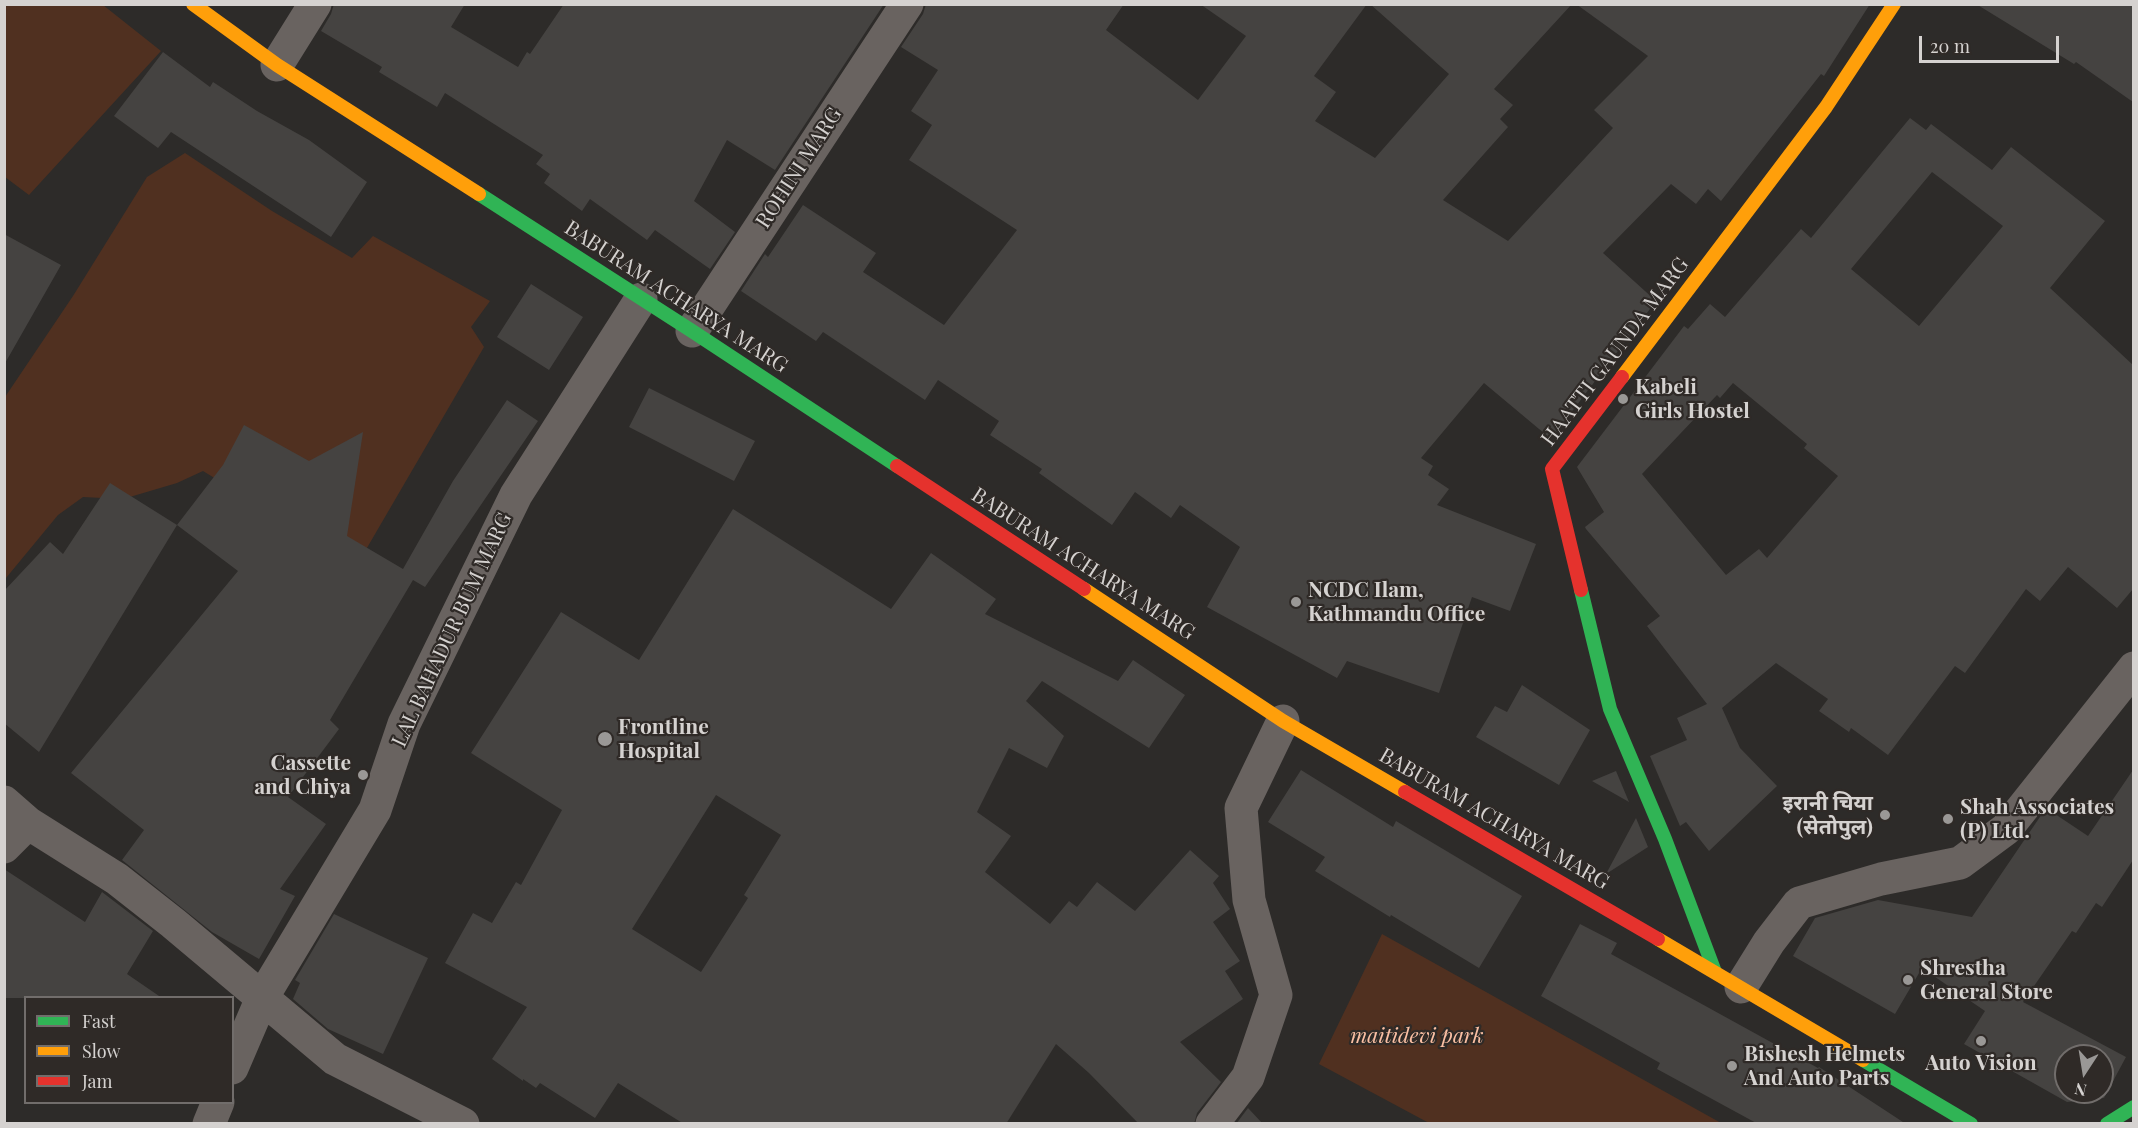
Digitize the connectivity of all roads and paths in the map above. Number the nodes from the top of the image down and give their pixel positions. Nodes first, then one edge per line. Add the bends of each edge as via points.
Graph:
1 (193, 4) edge
2 (315, 4) edge
3 (907, 4) edge
4 (1894, 4) edge
5 (277, 65) junction
6 (641, 299) junction
7 (692, 331) junction
8 (2133, 668) edge
9 (1283, 721) junction
10 (16, 813) edge
11 (4, 847) edge
12 (1728, 980) junction
13 (262, 998) junction
14 (234, 1063) edge
15 (217, 1104) edge
16 (2133, 1107) edge
17 (209, 1124) edge
18 (463, 1124) edge
19 (1212, 1124) edge
20 (1971, 1124) edge
21 (2107, 1124) edge

1 - 5 main road, BABURAM ACHARYA MARG
2 - 5 street
3 - 7 street, ROHINI MARG
4 - 12 main road, HAATTI GAUNDA MARG via 1826,107 1552,469 1610,709
5 - 6 main road, BABURAM ACHARYA MARG
6 - 7 main road, BABURAM ACHARYA MARG
6 - 13 street, LAL BAHADUR BUM MARG via 516,495 404,724 375,810
7 - 9 main road, BABURAM ACHARYA MARG
8 - 12 street via 2006,829 1960,863 1881,879 1799,903 1769,942
9 - 12 main road, BABURAM ACHARYA MARG
9 - 19 street via 1241,808 1249,900 1276,995 1248,1077
10 - 11 street
10 - 13 street via 117,879
12 - 20 main road, BABURAM ACHARYA MARG
13 - 14 street, LAL BAHADUR BUM MARG
13 - 18 street via 335,1059
15 - 17 street
16 - 21 main road

